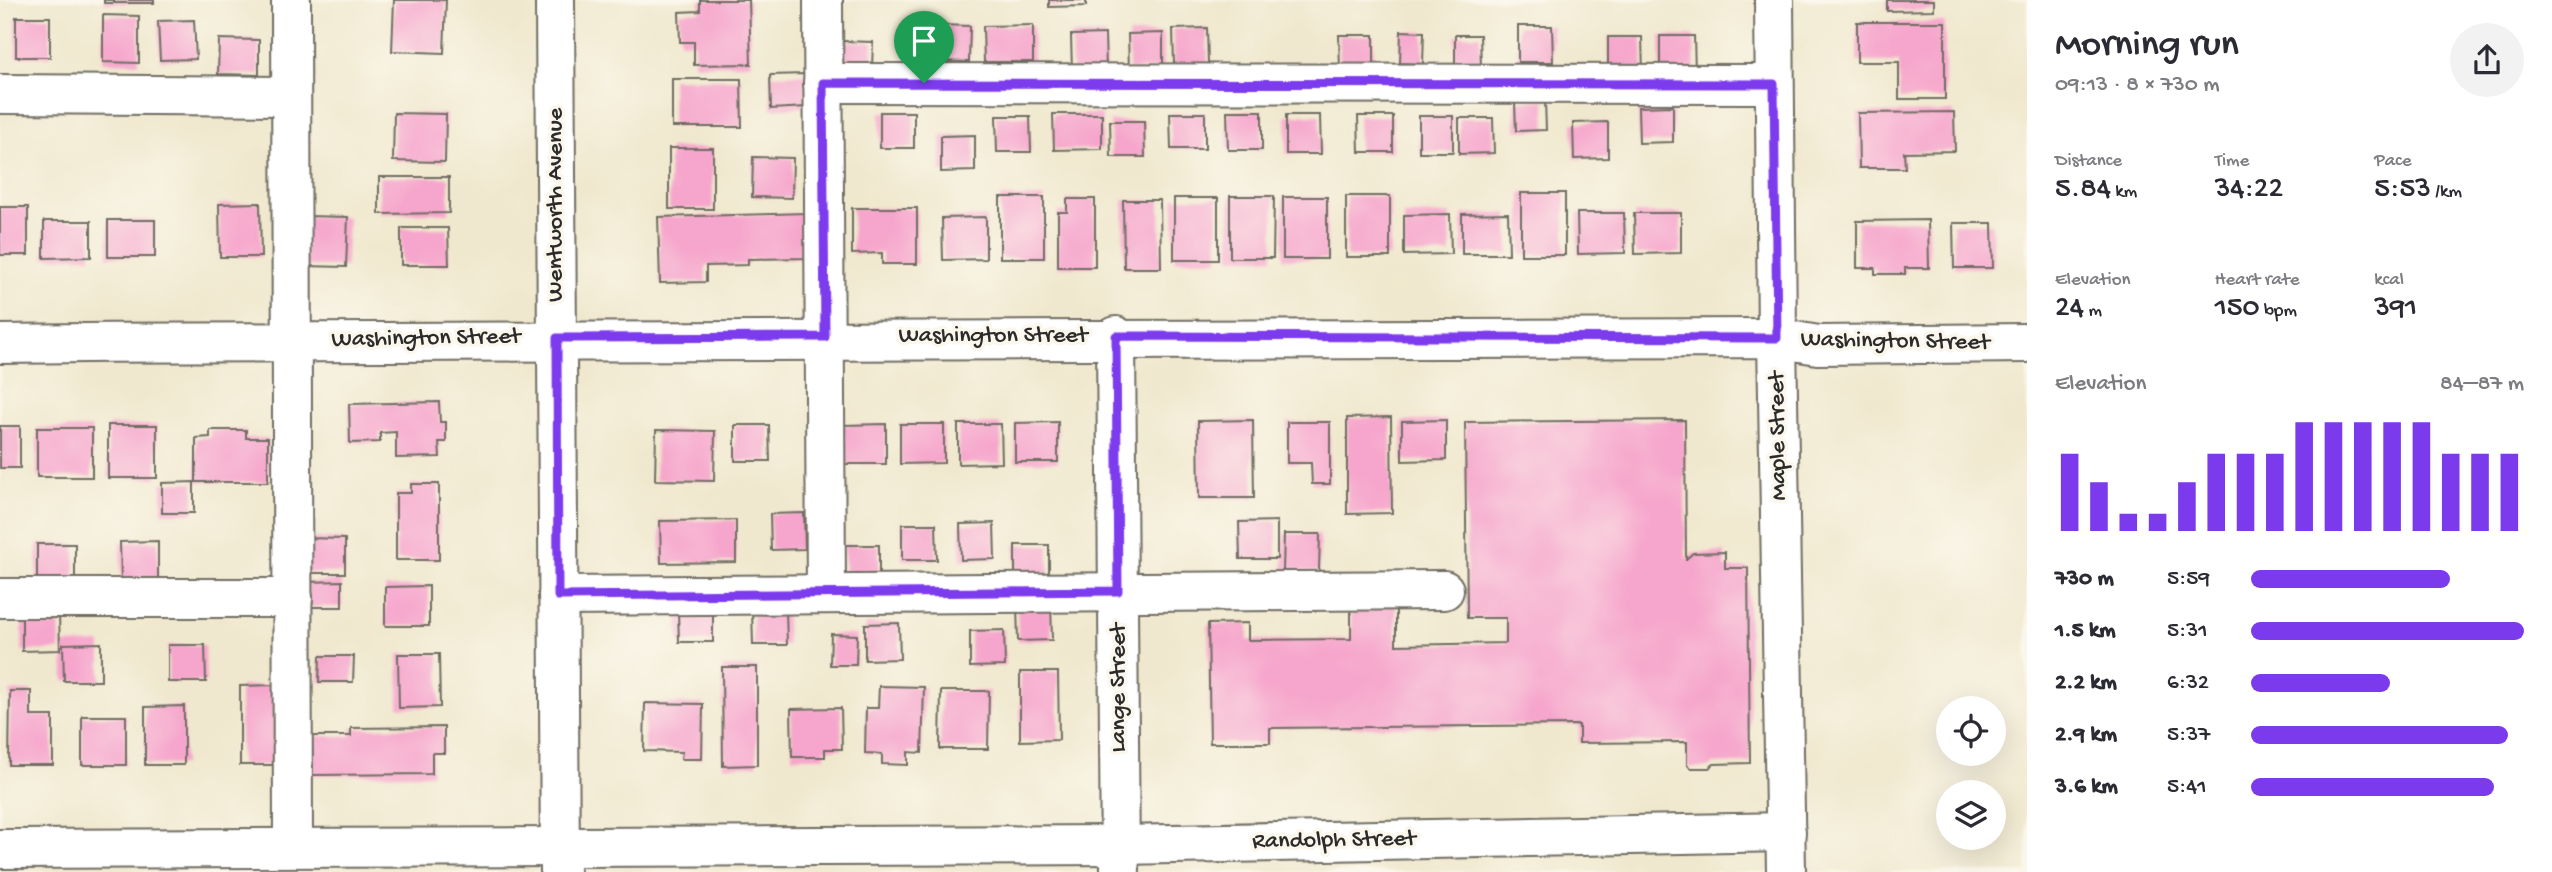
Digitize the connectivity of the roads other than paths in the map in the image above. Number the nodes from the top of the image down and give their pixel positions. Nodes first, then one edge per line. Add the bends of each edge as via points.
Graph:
1 (291, 0) edge
2 (555, 0) edge
3 (823, 0) edge
4 (1774, 0) edge
5 (823, 83) junction
6 (1774, 84) junction
7 (0, 94) edge
8 (291, 96) junction
9 (1116, 336) junction
10 (825, 337) junction
11 (557, 338) junction
12 (1777, 338) junction
13 (292, 341) junction
14 (2027, 343) edge
15 (0, 344) edge
16 (1444, 590) dead end
17 (1118, 591) junction
18 (826, 594) junction
19 (558, 596) junction
20 (0, 598) edge
21 (293, 598) junction
22 (1786, 832) junction
23 (293, 848) junction
24 (0, 849) edge
25 (560, 859) edge
26 (1045, 859) edge
27 (1120, 859) edge
28 (1786, 872) edge

1 - 8 street
2 - 11 street, Wentworth Avenue
3 - 5 street
4 - 6 street, Maple Street
5 - 6 street
5 - 10 street
6 - 12 street, Maple Street
7 - 8 street
8 - 13 street
9 - 10 street, Washington Street
9 - 12 street, Washington Street
9 - 17 street, Lange Street
10 - 11 street, Washington Street
10 - 18 street
11 - 13 street, Washington Street
11 - 19 street, Wentworth Avenue
12 - 14 street, Washington Street via 1818,345
12 - 22 street, Maple Street
13 - 15 street, Washington Street
13 - 21 street
16 - 17 street
17 - 18 street
17 - 27 street, Lange Street
18 - 19 street
19 - 25 street, Wentworth Avenue
20 - 21 street
21 - 23 street
22 - 27 street, Randolph Street
22 - 28 street, Maple Street
23 - 24 street, Randolph Street
23 - 25 street, Randolph Street
25 - 26 street, Randolph Street
26 - 27 street, Randolph Street

